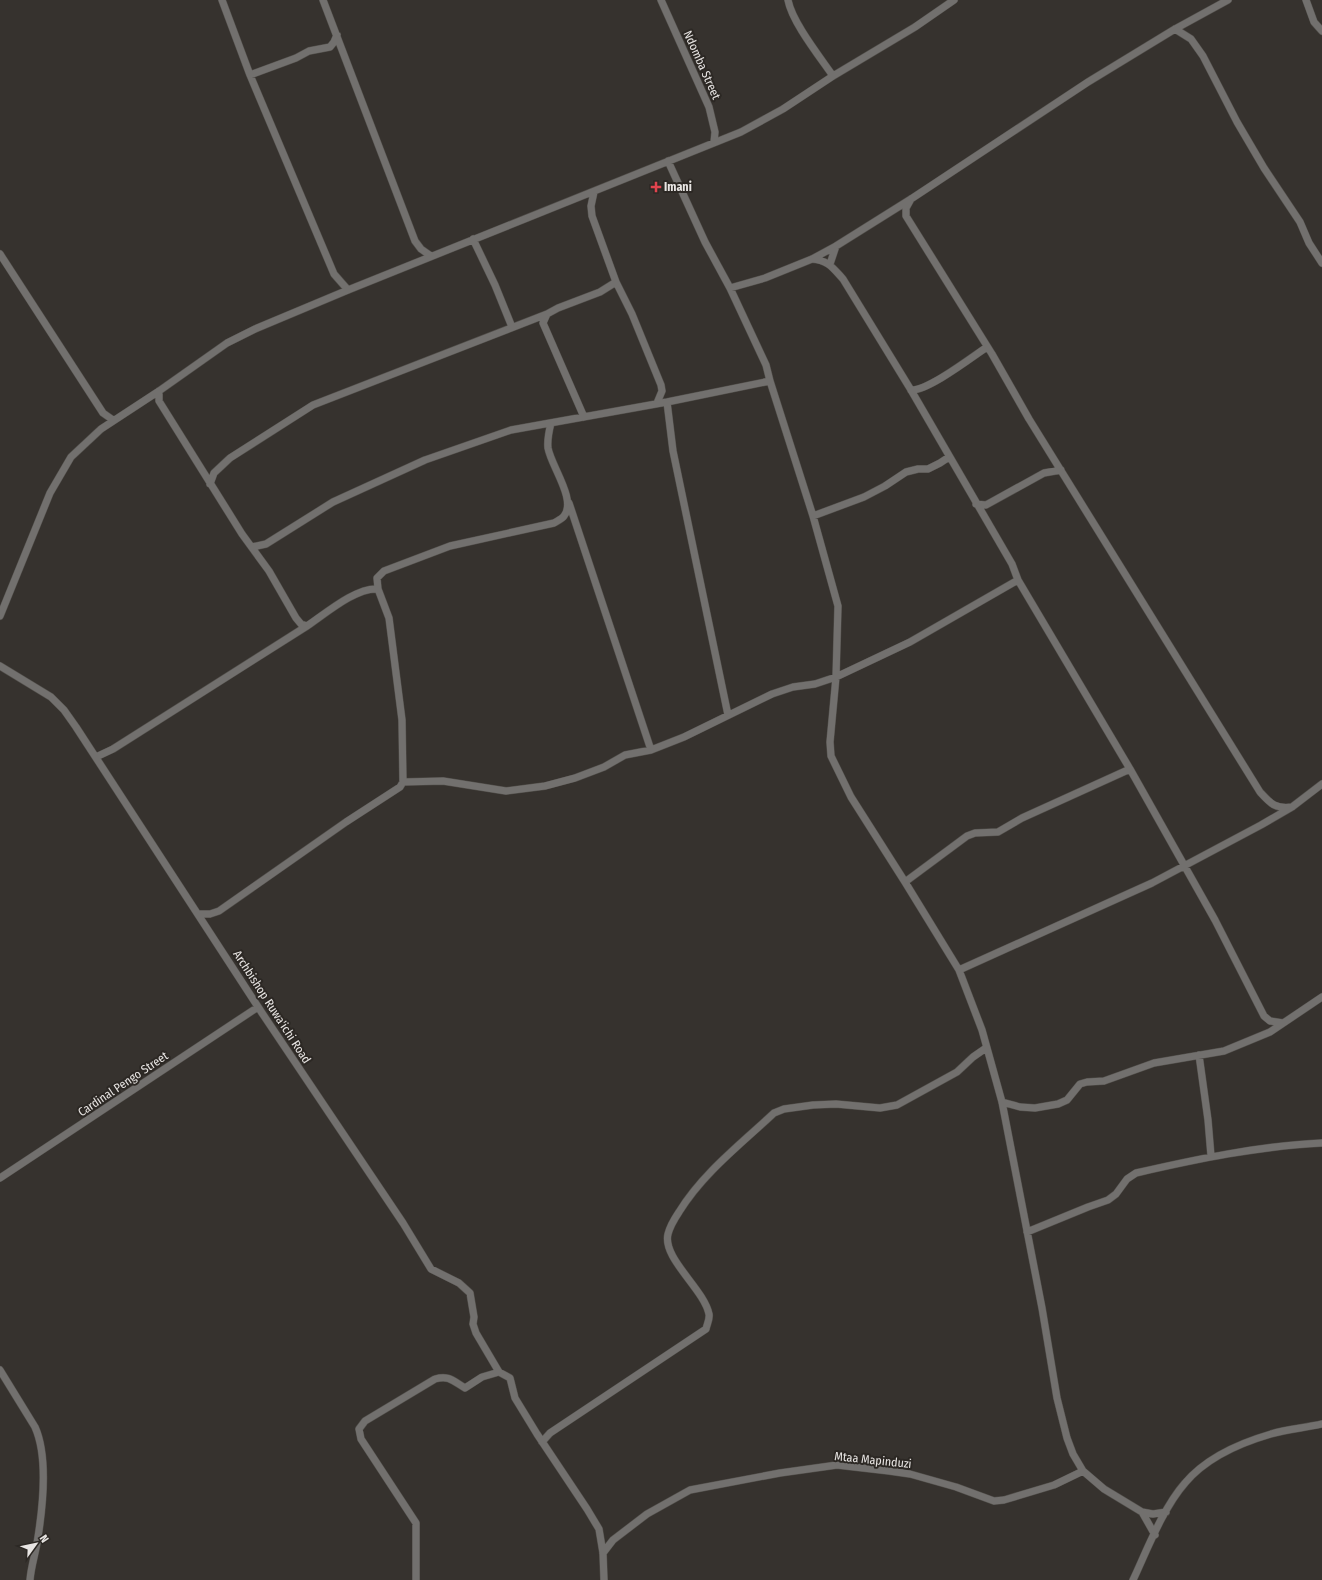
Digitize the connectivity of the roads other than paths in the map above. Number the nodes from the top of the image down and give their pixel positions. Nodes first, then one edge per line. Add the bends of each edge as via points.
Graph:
1 (222, 0) edge
2 (323, 0) edge
3 (661, 0) edge
4 (788, 0) edge
5 (954, 0) edge
6 (1228, 0) edge
7 (1306, 0) edge
8 (1222, 2) edge
9 (1175, 29) junction
10 (1322, 32) edge
11 (337, 35) junction
12 (250, 75) junction
13 (833, 76) junction
14 (714, 142) junction
15 (668, 161) junction
16 (594, 192) junction
17 (911, 199) junction
18 (893, 211) junction
19 (906, 216) junction
20 (473, 239) junction
21 (836, 246) junction
22 (0, 254) edge
23 (430, 256) junction
24 (812, 259) junction
25 (1322, 263) edge
26 (830, 264) junction
27 (616, 282) junction
28 (730, 288) junction
29 (348, 290) junction
30 (547, 314) junction
31 (512, 327) junction
32 (987, 347) junction
33 (770, 381) junction
34 (911, 390) junction
35 (159, 391) junction
36 (667, 402) junction
37 (657, 403) junction
38 (584, 418) junction
39 (113, 420) junction
40 (551, 423) junction
41 (949, 457) junction
42 (1061, 470) junction
43 (210, 484) junction
44 (568, 499) junction
45 (976, 504) junction
46 (813, 516) junction
47 (252, 547) junction
48 (1018, 580) junction
49 (378, 589) junction
50 (0, 616) edge
51 (307, 626) junction
52 (0, 666) edge
53 (836, 677) junction
54 (728, 715) junction
55 (651, 750) junction
56 (96, 757) junction
57 (1130, 769) junction
58 (403, 782) junction
59 (1322, 784) edge
60 (1292, 807) junction
61 (1184, 866) junction
62 (905, 882) junction
63 (198, 914) junction
64 (959, 970) junction
65 (1322, 998) edge
66 (258, 1007) junction
67 (1283, 1023) junction
68 (986, 1048) junction
69 (1199, 1055) junction
70 (1002, 1102) junction
71 (1322, 1143) edge
72 (1212, 1156) junction
73 (0, 1178) edge
74 (1027, 1232) junction
75 (0, 1370) edge
76 (500, 1372) junction
77 (1322, 1424) edge
78 (550, 1433) junction
79 (537, 1434) junction
80 (542, 1442) junction
81 (1083, 1471) junction
82 (1142, 1512) junction
83 (1166, 1512) junction
84 (1155, 1534) junction
85 (603, 1553) junction
86 (30, 1580) edge
87 (416, 1580) edge
88 (604, 1580) edge
89 (1133, 1580) edge

1 - 12 street
2 - 11 street
3 - 14 street, Ndomba Street via 709,107 715,132
4 - 13 street via 789,7 807,39
5 - 13 street via 915,27
6 - 8 street
7 - 10 street via 1314,22
8 - 9 street
9 - 17 street via 1088,82
9 - 25 street via 1191,39 1203,56 1237,122 1300,222
11 - 12 street via 330,47 309,51
11 - 23 street via 415,241
12 - 29 street via 334,274
13 - 14 street via 776,113 741,132
14 - 15 street
15 - 16 street
15 - 28 street via 705,242
16 - 20 street
16 - 27 street via 592,216
17 - 18 street
17 - 19 street via 906,208
18 - 19 street
18 - 21 street
19 - 32 street
20 - 23 street
20 - 31 street
21 - 24 street
21 - 26 street
22 - 39 street via 103,413
23 - 29 street
24 - 26 street
24 - 28 street via 766,278
26 - 34 street via 843,280
27 - 30 street via 600,292
27 - 37 street via 661,384 662,391
28 - 33 street via 766,365
29 - 35 street via 227,343
30 - 31 street
30 - 38 street via 543,323 545,330
31 - 43 street via 313,405 230,458 214,473
32 - 34 street via 938,380 916,391
32 - 42 street
33 - 36 street
33 - 46 street
34 - 41 street
35 - 39 street
35 - 43 street via 159,401
36 - 37 street
36 - 54 street via 673,451
37 - 38 street
38 - 40 street
39 - 50 street via 71,457 50,493
40 - 44 street via 548,449
40 - 47 street via 511,430 425,460 333,502 272,541
41 - 45 street
41 - 46 street via 928,469 906,472 864,497
42 - 45 street via 1044,473 986,504
42 - 60 street via 1260,792 1270,803 1280,808
43 - 47 street
44 - 49 street via 568,508 564,516 554,523 450,546 384,571 377,578
44 - 55 street
45 - 48 street via 1012,564
46 - 53 street via 838,606
47 - 51 street via 296,618
48 - 53 street via 910,642
48 - 57 street
49 - 51 street via 370,588 358,592
49 - 58 street via 389,618 402,720
51 - 56 street via 113,749
52 - 56 street, Archbishop Ruwa'ichi Road via 51,698 64,710
53 - 54 street via 772,694
53 - 62 street via 831,756 851,797
54 - 55 street
55 - 58 street via 625,755 604,767 545,786 506,791 443,781
56 - 63 street, Archbishop Ruwa'ichi Road
57 - 61 street
57 - 62 street via 1022,818 998,832 967,836
58 - 63 street via 393,792 219,911
59 - 60 street
60 - 61 street
61 - 64 street via 1152,883
61 - 67 street via 1264,1016 1270,1021
62 - 64 street
63 - 66 street, Archbishop Ruwa'ichi Road
64 - 68 street via 982,1030
65 - 67 street
66 - 73 street, Cardinal Pengo Street
66 - 76 street, Archbishop Ruwa'ichi Road via 403,1223 430,1270 459,1283 470,1293 476,1333
67 - 69 street via 1270,1032 1224,1051
68 - 70 street
68 - 78 street via 957,1072 897,1105 880,1108 836,1104 813,1105 774,1113 691,1192 668,1234 671,1253 705,1304 709,1314 706,1328
69 - 70 street via 1154,1062 1104,1081 1080,1084 1067,1100 1058,1104 1034,1108
69 - 72 street
70 - 74 street
71 - 72 street
72 - 74 street via 1136,1173 1108,1200
74 - 81 street via 1057,1398 1067,1438
75 - 86 street via 35,1427 42,1453 43,1496
76 - 79 street, Archbishop Ruwa'ichi Road via 510,1378 515,1398
76 - 87 street via 482,1377 465,1388 448,1378 435,1379 365,1421 359,1429 361,1440 416,1523
77 - 83 street via 1272,1433 1232,1447 1185,1482
78 - 79 street
78 - 80 street
79 - 80 street, Archbishop Ruwa'ichi Road
80 - 85 street, Archbishop Ruwa'ichi Road via 599,1528
81 - 82 street via 1104,1489
81 - 85 street, Mtaa Mapinduzi via 1054,1485 994,1501 910,1474 889,1471 837,1465 780,1473 690,1490 647,1514 613,1540
82 - 83 street
82 - 84 street
83 - 84 street
84 - 89 street
85 - 88 street, Archbishop Ruwa'ichi Road

